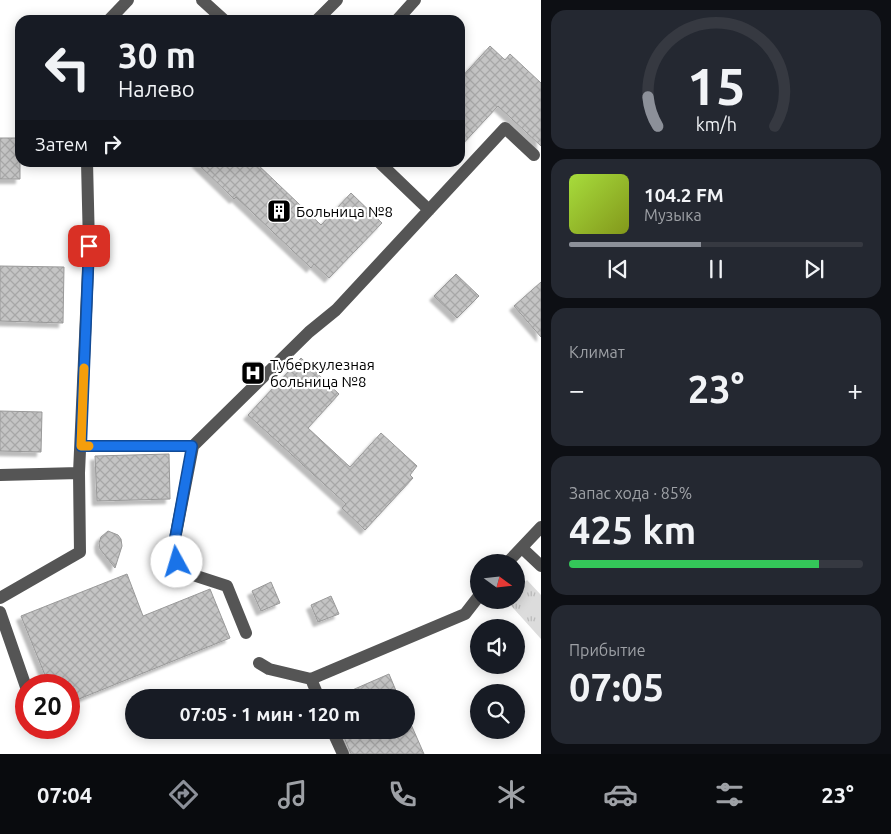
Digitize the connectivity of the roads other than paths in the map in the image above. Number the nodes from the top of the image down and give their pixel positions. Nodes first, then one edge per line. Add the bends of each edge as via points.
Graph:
1 (128, 0) edge
2 (202, 0) edge
3 (337, 0) edge
4 (415, 0) edge
5 (114, 15) edge
6 (218, 15) edge
7 (322, 15) edge
8 (402, 15) edge
9 (534, 155) dead end
10 (87, 167) edge
11 (384, 167) edge
12 (430, 210) junction
13 (81, 446) junction
14 (192, 446) junction
15 (79, 473) junction
16 (0, 475) edge
17 (541, 527) edge
18 (522, 548) junction
19 (516, 554) edge
20 (541, 566) edge
21 (0, 598) edge
22 (470, 608) edge
23 (0, 612) edge
24 (246, 633) dead end
25 (259, 663) dead end
26 (21, 674) edge
27 (311, 679) junction
28 (315, 689) edge
29 (336, 739) edge
30 (342, 754) edge

1 - 5 lane
2 - 6 lane
3 - 7 lane
4 - 8 lane
9 - 12 lane via 505,128
10 - 13 lane via 89,246
11 - 12 lane
12 - 14 lane via 336,310 309,332
13 - 14 lane
13 - 15 lane
14 - 24 lane via 174,544 177,562 187,573 227,586
15 - 16 lane
15 - 21 lane via 80,552
17 - 18 lane
18 - 19 lane
18 - 20 lane
22 - 27 lane via 465,614
23 - 26 lane
25 - 27 lane via 269,669
27 - 28 lane
29 - 30 lane

